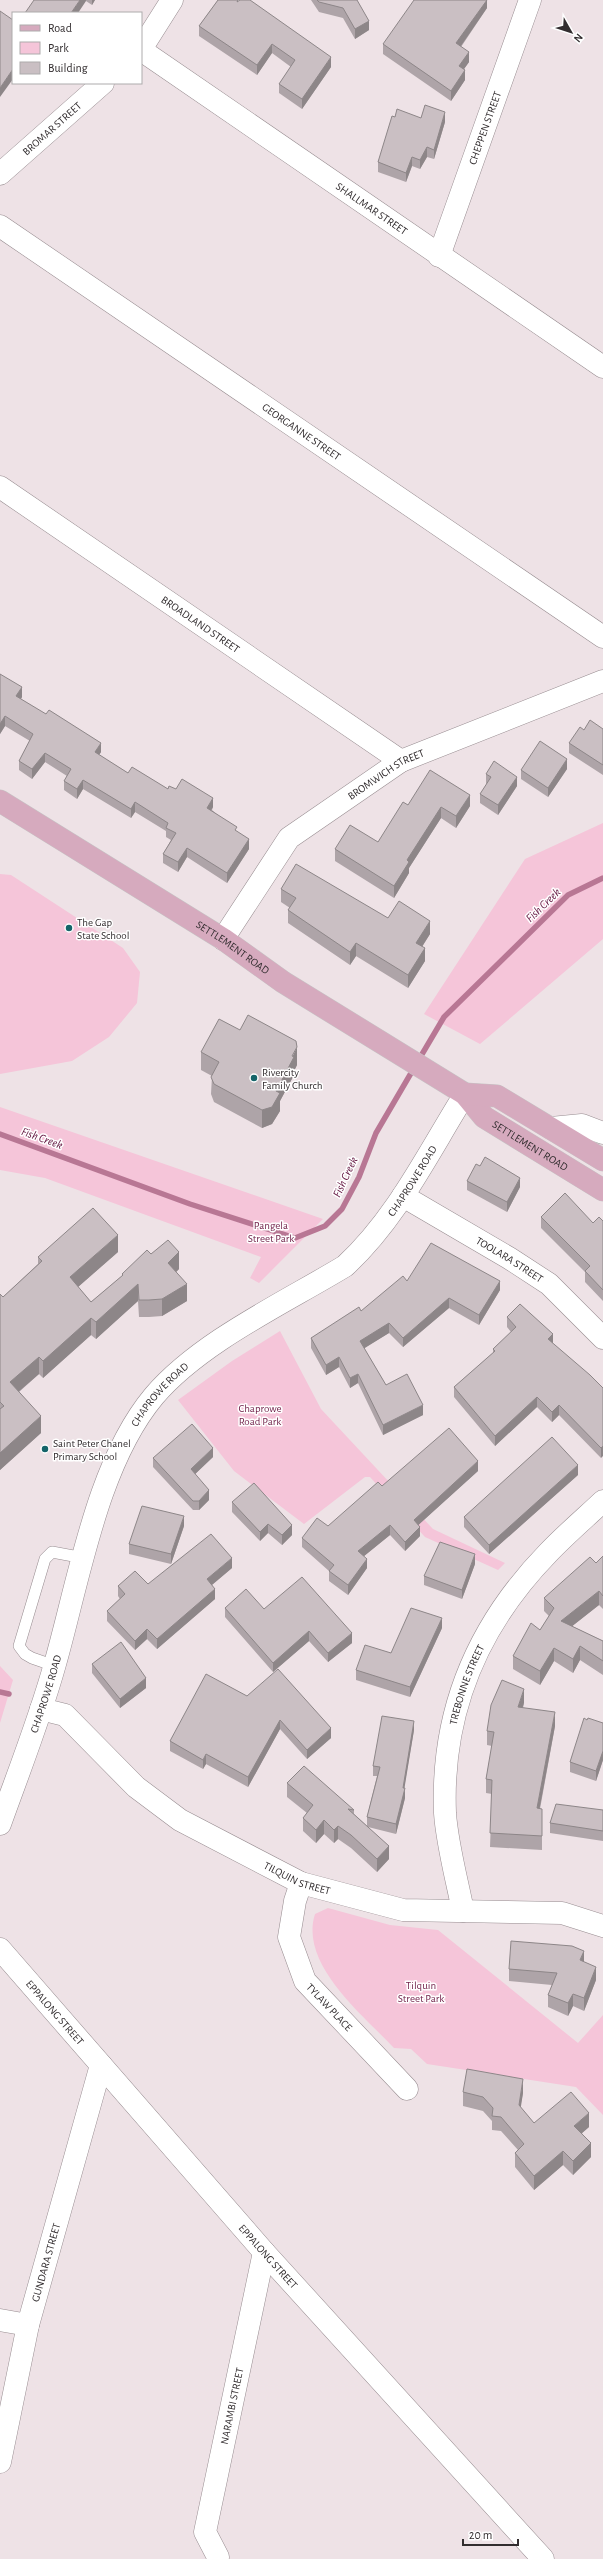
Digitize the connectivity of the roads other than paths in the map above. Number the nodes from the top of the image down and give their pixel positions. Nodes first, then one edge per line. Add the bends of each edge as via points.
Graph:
1 (172, 0) edge
2 (530, 0) edge
3 (142, 47) edge
4 (142, 50) edge
5 (102, 84) edge
6 (0, 174) edge
7 (0, 226) edge
8 (439, 256) junction
9 (603, 367) edge
10 (0, 487) edge
11 (603, 637) edge
12 (603, 681) edge
13 (401, 761) junction
14 (0, 801) edge
15 (223, 939) junction
16 (465, 1094) junction
17 (551, 1128) junction
18 (603, 1133) edge
19 (603, 1160) edge
20 (603, 1175) edge
21 (603, 1190) edge
22 (403, 1196) junction
23 (603, 1338) edge
24 (603, 1501) edge
25 (84, 1558) junction
26 (55, 1666) junction
27 (41, 1709) junction
28 (0, 1824) edge
29 (301, 1883) junction
30 (463, 1911) junction
31 (603, 1926) edge
32 (0, 1949) edge
33 (101, 2065) junction
34 (407, 2089) dead end
35 (264, 2252) junction
36 (0, 2320) edge
37 (28, 2325) junction
38 (0, 2462) edge
39 (218, 2557) dead end
40 (543, 2559) edge

1 - 3 street
2 - 8 street, CHEPPEN STREET
4 - 8 street, SHALLMAR STREET
5 - 6 street, BROMAR STREET
7 - 11 street, GEORGANNE STREET
8 - 9 street, SHALLMAR STREET
10 - 13 street, BROADLAND STREET
12 - 13 street, BROMWICH STREET
13 - 15 street, BROMWICH STREET via 289,838
14 - 15 main road, SETTLEMENT ROAD
15 - 16 main road, SETTLEMENT ROAD via 283,982
16 - 17 main road, SETTLEMENT ROAD via 497,1096
16 - 21 main road, SETTLEMENT ROAD via 484,1117
16 - 22 street, CHAPROWE ROAD
17 - 18 street via 582,1125
17 - 19 main road, SETTLEMENT ROAD
17 - 20 main road via 552,1138 560,1149
22 - 23 street, TOOLARA STREET via 549,1284
22 - 25 street, CHAPROWE ROAD via 377,1234 345,1266 207,1350 172,1378 154,1397 121,1449 104,1490
24 - 30 street, TREBONNE STREET via 548,1553 524,1580 480,1645 458,1695 448,1745 445,1814
25 - 26 street, CHAPROWE ROAD
25 - 26 lane via 52,1552 45,1559 19,1646 25,1654
26 - 27 street, CHAPROWE ROAD
27 - 28 street, CHAPROWE ROAD
27 - 29 street, TILQUIN STREET via 64,1715 136,1787 180,1820
29 - 30 street, TILQUIN STREET via 403,1910
29 - 34 street, TYLAW PLACE via 289,1937 305,1981
30 - 31 street, TILQUIN STREET via 562,1913
32 - 33 street, EPPALONG STREET
33 - 35 street, EPPALONG STREET
33 - 37 street, GUNDARA STREET
35 - 39 street, NARAMBI STREET via 205,2532
35 - 40 street, EPPALONG STREET
36 - 37 street
37 - 38 street, GUNDARA STREET

